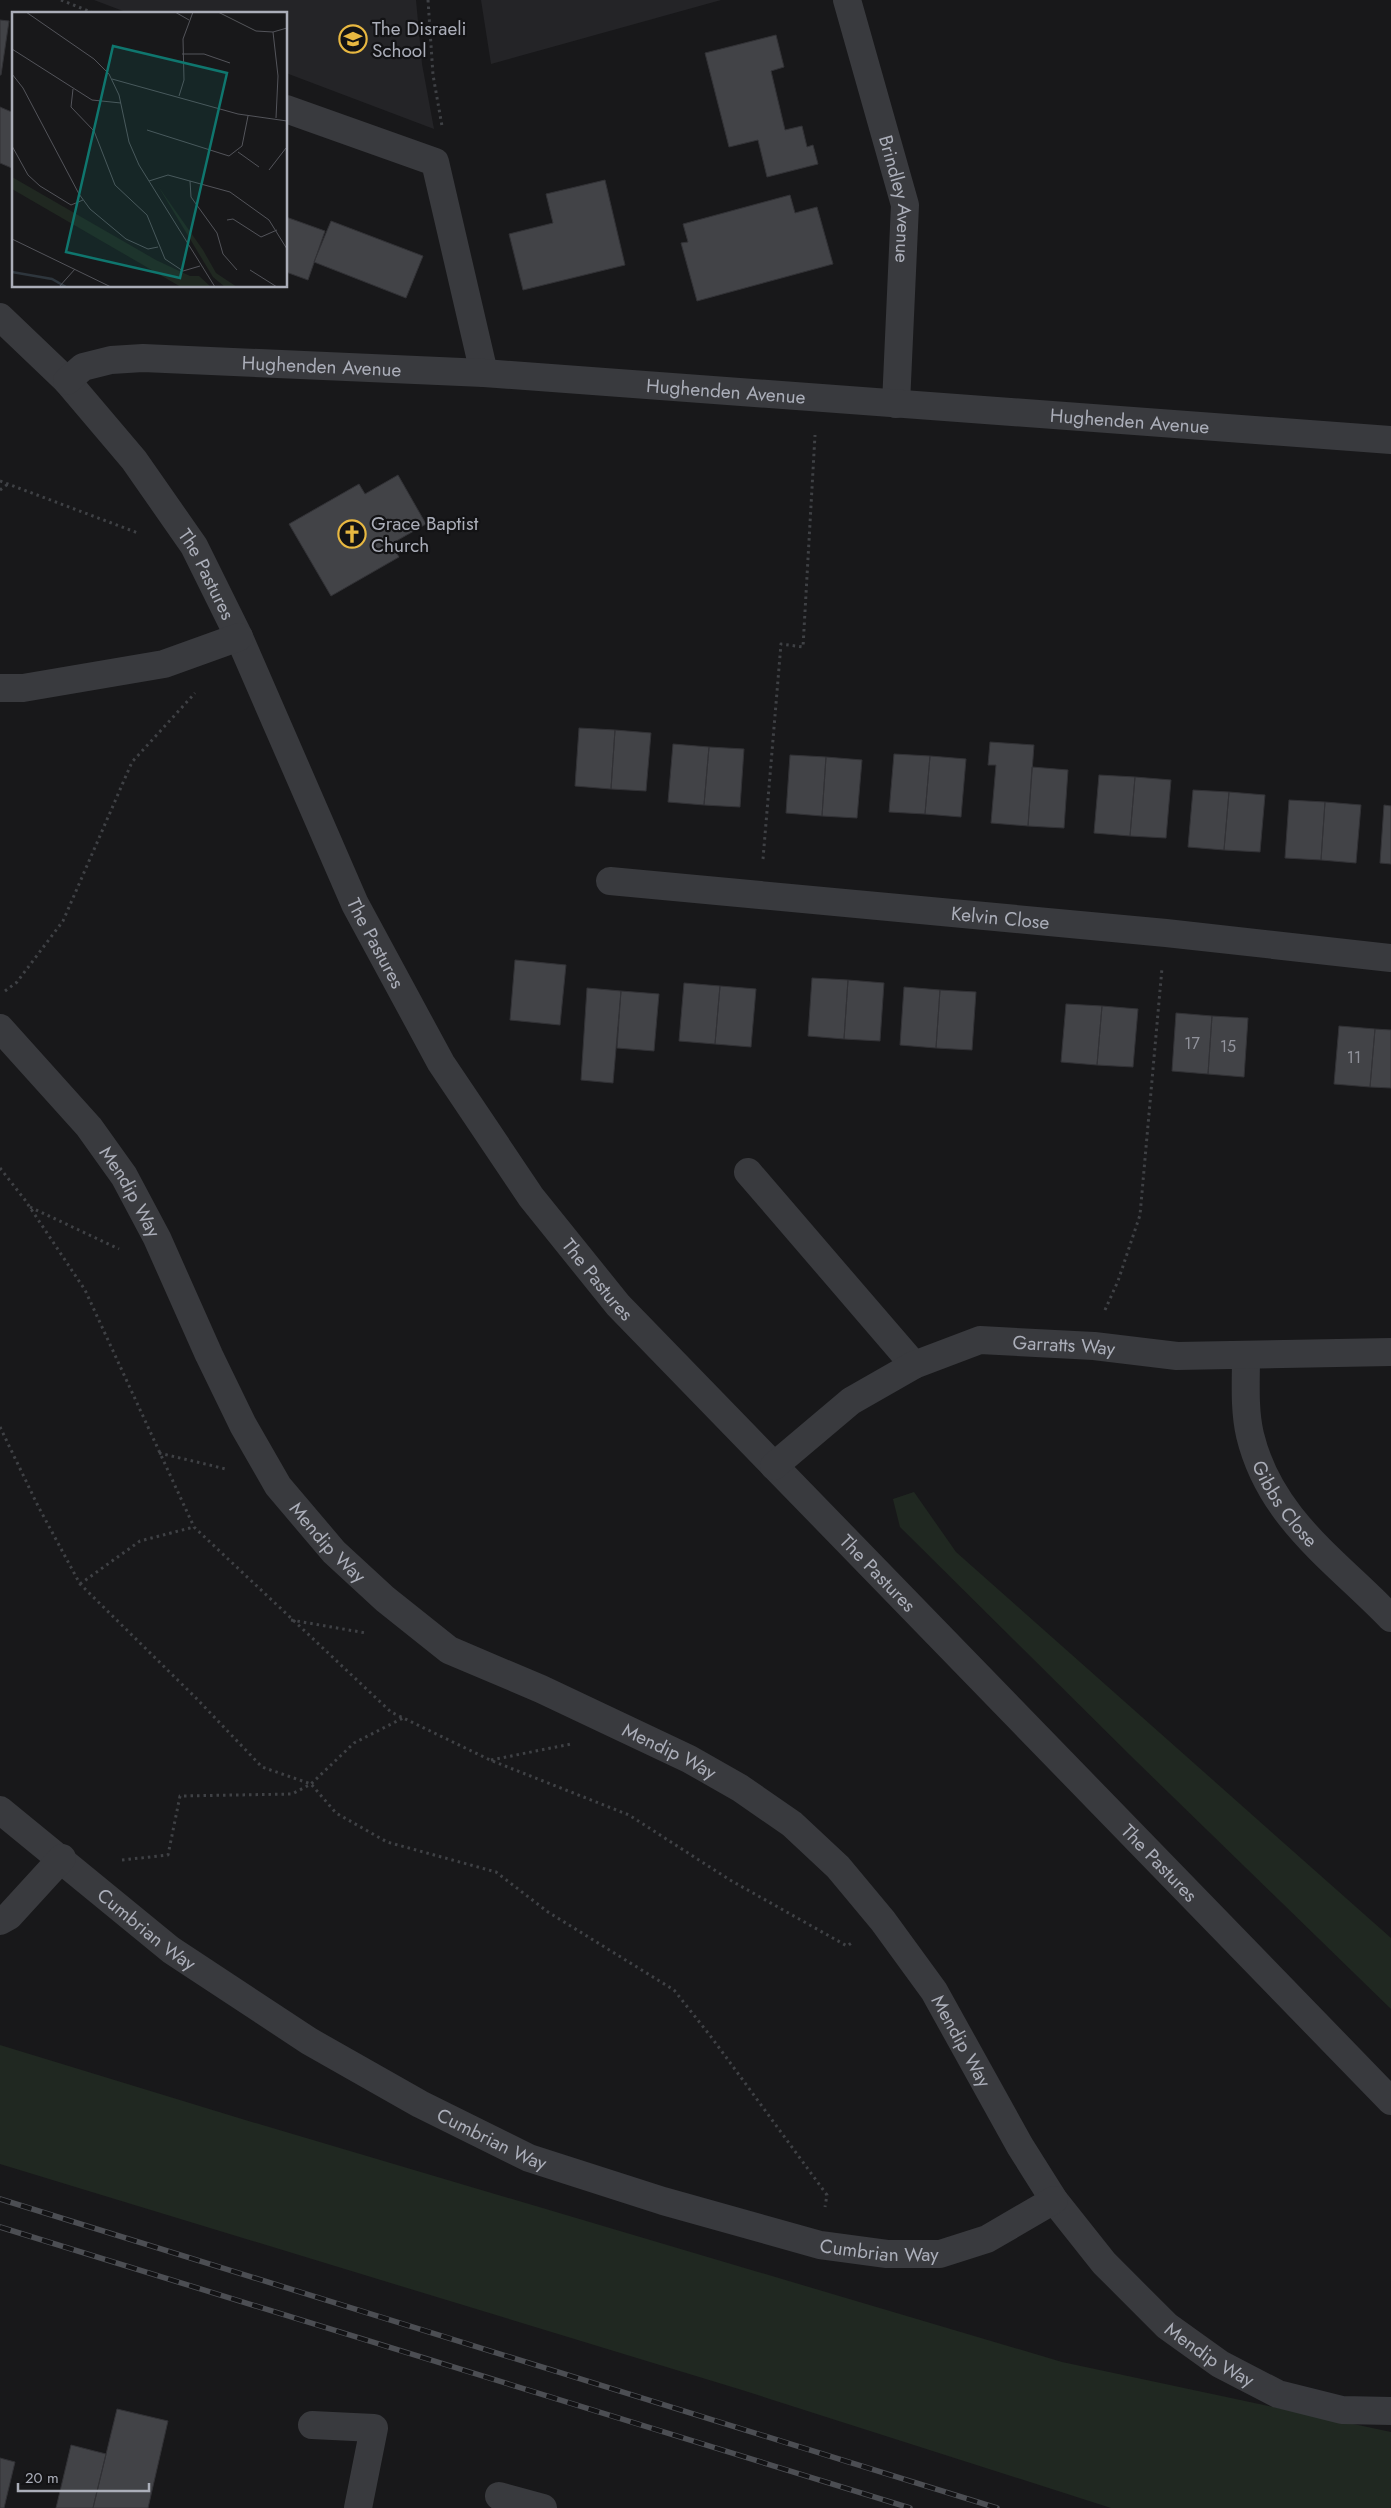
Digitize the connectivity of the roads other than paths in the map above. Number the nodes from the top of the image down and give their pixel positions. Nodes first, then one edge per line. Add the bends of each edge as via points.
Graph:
1 (847, 0) edge
2 (288, 110) edge
3 (0, 317) edge
4 (484, 372) junction
5 (67, 381) junction
6 (896, 404) junction
7 (1391, 440) edge
8 (239, 638) junction
9 (0, 688) edge
10 (610, 881) dead end
11 (1391, 958) edge
12 (0, 1028) edge
13 (748, 1172) dead end
14 (1391, 1352) edge
15 (1246, 1355) junction
16 (914, 1365) junction
17 (774, 1466) junction
18 (1391, 1618) edge
19 (0, 1810) edge
20 (62, 1858) junction
21 (0, 1921) edge
22 (1391, 2101) edge
23 (1054, 2200) junction
24 (1391, 2411) edge
25 (312, 2426) dead end
26 (499, 2496) dead end
27 (358, 2508) edge
28 (544, 2508) edge

1 - 6 street, Brindley Avenue via 905,204
2 - 4 street via 435,162
3 - 5 street, The Pastures
4 - 5 street, Hughenden Avenue via 143,358 111,360 83,367
4 - 6 street, Hughenden Avenue
5 - 8 street, The Pastures via 134,460 186,535
6 - 7 street, Hughenden Avenue
8 - 9 street via 164,664 50,684
8 - 17 street, The Pastures via 355,904 441,1063 531,1197 618,1305
10 - 11 street, Kelvin Close via 1166,932
12 - 23 street, Mendip Way via 89,1127 124,1176 164,1253 208,1355 270,1472 334,1552 385,1599 449,1650 689,1758 792,1824 838,1867 883,1921 934,1991 1020,2146
13 - 16 street
14 - 15 street, Garratts Way
15 - 16 street, Garratts Way via 1177,1356 1094,1346 980,1340
15 - 18 street, Gibbs Close via 1250,1435 1264,1474 1281,1506 1308,1540
16 - 17 street, Garratts Way via 851,1401
17 - 22 street, The Pastures
19 - 20 street, Cumbrian Way
20 - 21 street via 9,1916
20 - 23 street, Cumbrian Way via 171,1950 309,2041 420,2104 529,2158 663,2201 820,2245 887,2254 940,2254 987,2239
23 - 24 street, Mendip Way via 1104,2263 1166,2326 1220,2364 1278,2394 1342,2410
25 - 27 street via 374,2428
26 - 28 street

